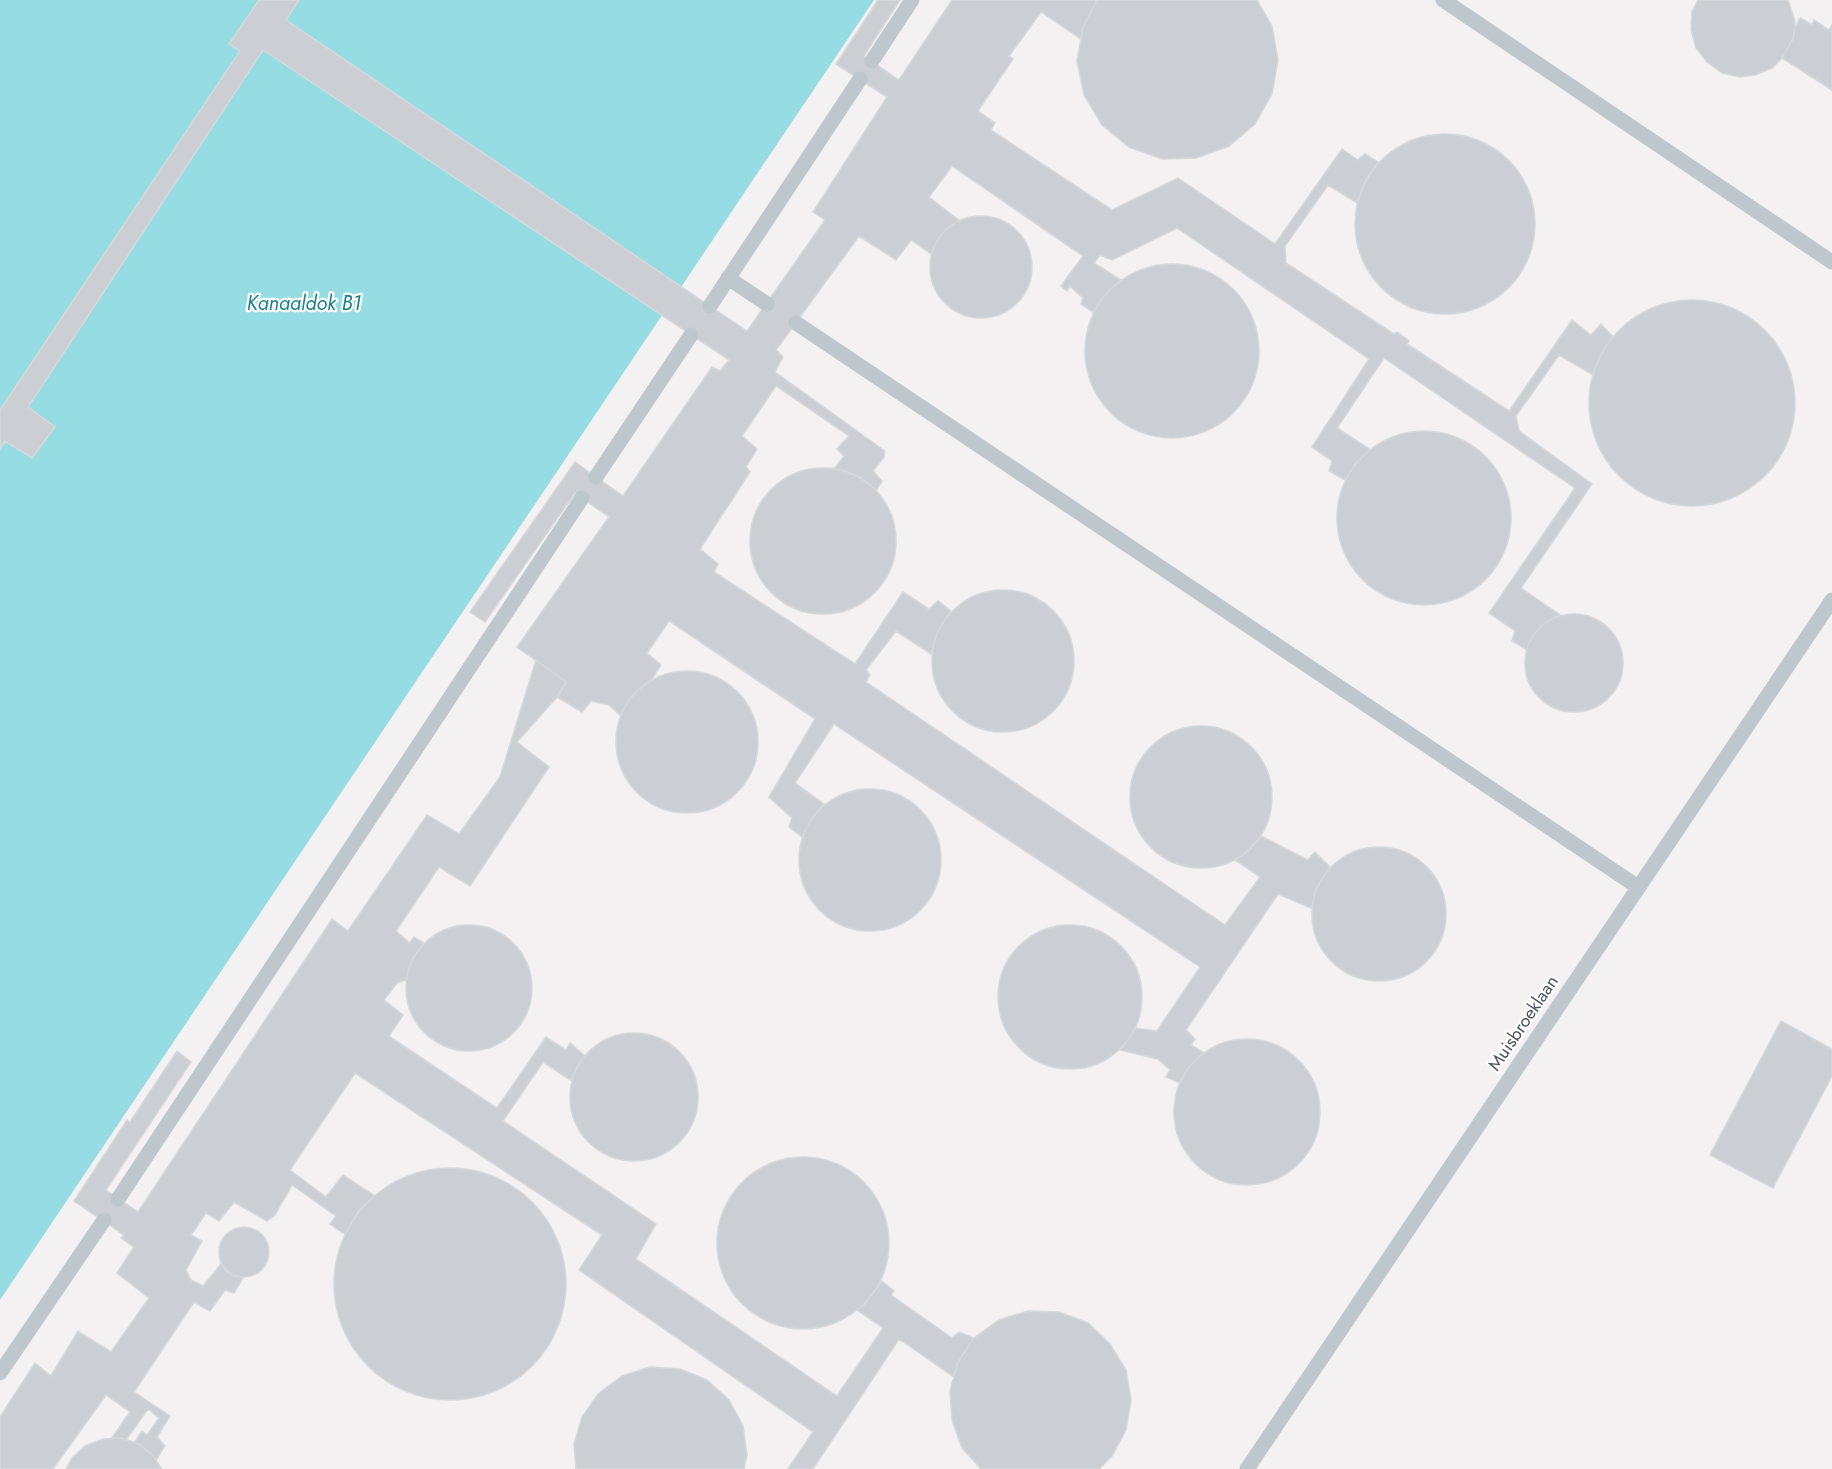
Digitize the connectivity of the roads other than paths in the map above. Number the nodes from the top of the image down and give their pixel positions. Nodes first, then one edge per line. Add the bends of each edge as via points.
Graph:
1 (912, 0) edge
2 (1443, 0) edge
3 (872, 61) dead end
4 (860, 79) dead end
5 (1832, 262) edge
6 (728, 278) junction
7 (766, 304) dead end
8 (710, 306) dead end
9 (796, 323) dead end
10 (691, 334) dead end
11 (596, 477) dead end
12 (582, 498) dead end
13 (1832, 600) edge
14 (1638, 887) junction
15 (118, 1199) dead end
16 (104, 1221) dead end
17 (0, 1373) edge
18 (1247, 1469) edge

1 - 3 lane
2 - 5 lane
4 - 6 lane
6 - 7 lane
6 - 8 lane
9 - 14 lane
10 - 11 lane
12 - 15 lane
13 - 14 lane, Muisbroeklaan
14 - 18 lane, Muisbroeklaan
16 - 17 lane

